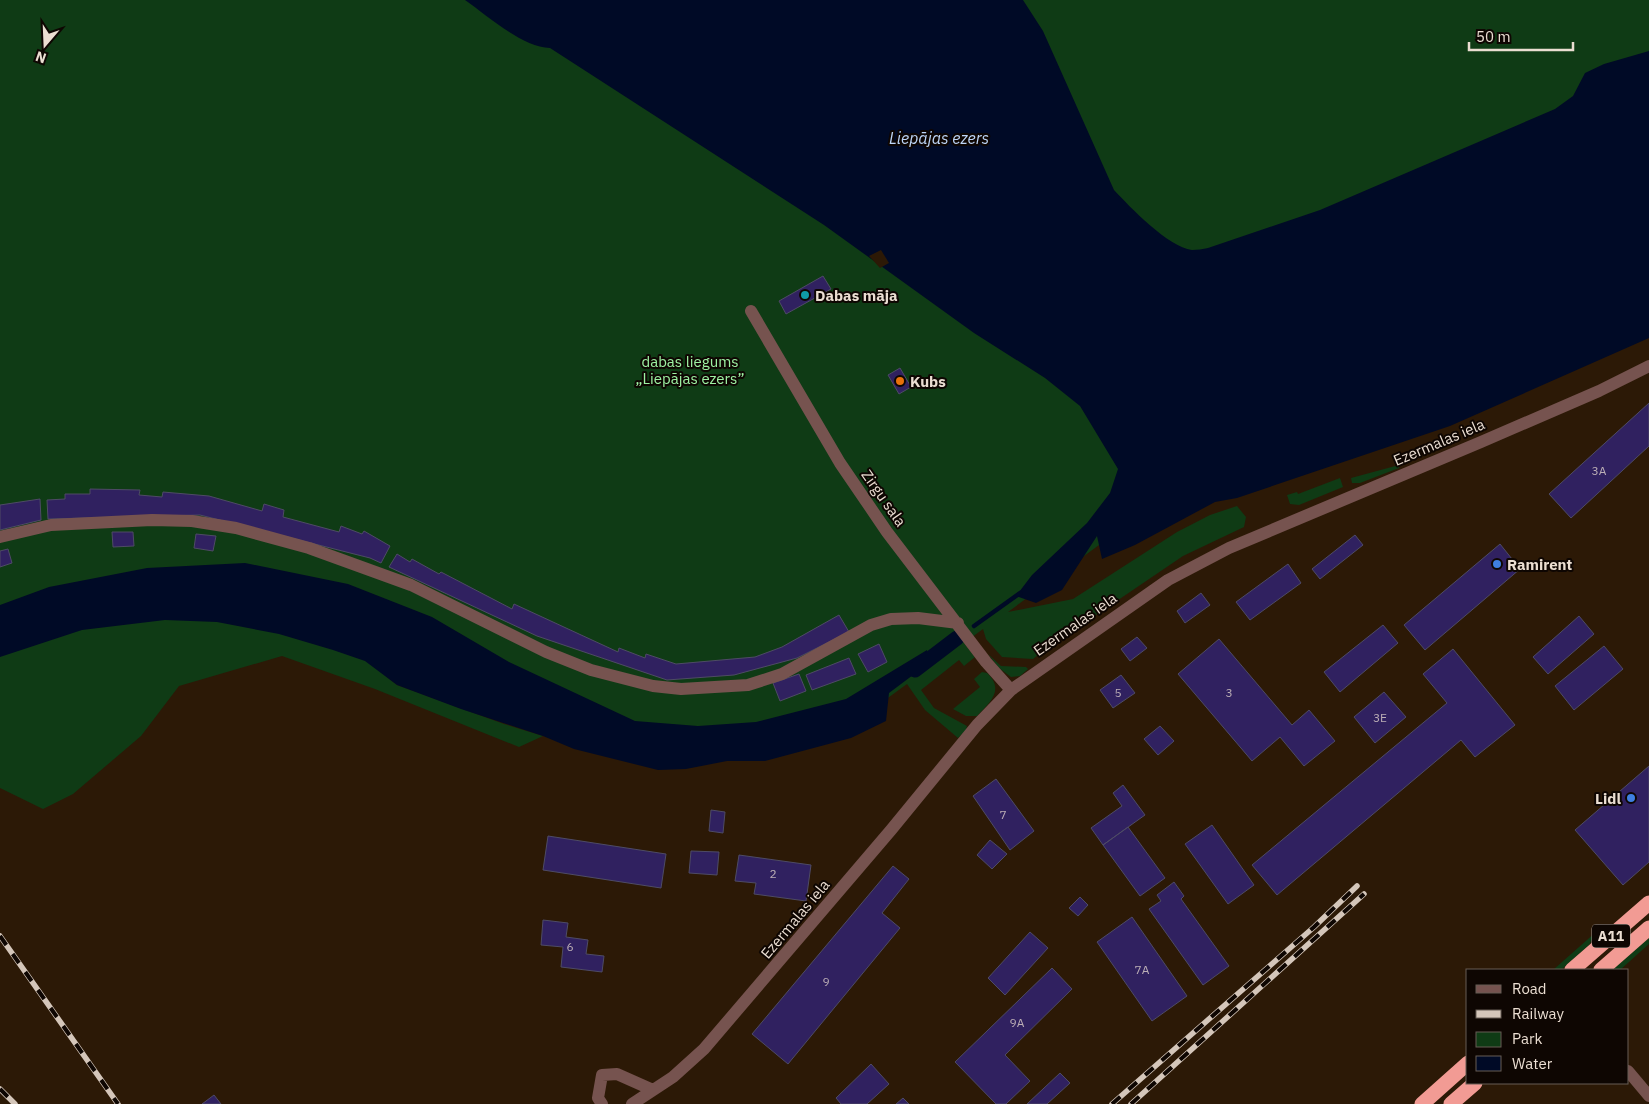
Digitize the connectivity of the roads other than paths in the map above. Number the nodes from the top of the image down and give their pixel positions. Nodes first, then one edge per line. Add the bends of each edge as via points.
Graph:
1 (751, 311) dead end
2 (1649, 366) edge
3 (0, 537) edge
4 (958, 623) junction
5 (1011, 690) junction
6 (1649, 903) edge
7 (1649, 928) edge
8 (1573, 969) edge
9 (1602, 969) edge
10 (1466, 1065) edge
11 (1629, 1072) edge
12 (1474, 1084) edge
13 (653, 1090) junction
14 (1649, 1096) edge
15 (602, 1104) edge
16 (632, 1104) edge
17 (1422, 1104) edge
18 (1451, 1104) edge

1 - 4 street, Zirgu sala via 840,463 887,532
2 - 5 street, Ezermalas iela via 1521,425 1194,565
3 - 4 street via 51,525 152,520 192,521 236,528 309,548 411,585 546,652 590,670 653,686 681,689 748,685 782,674 872,625 891,619 918,618
4 - 5 street, Zirgu sala
5 - 13 street, Ezermalas iela via 977,725 704,1049
6 - 8 highway, A11
7 - 9 highway, A11
10 - 17 highway
11 - 14 street
12 - 18 highway
13 - 15 street via 617,1074 602,1075 598,1098
13 - 16 street, Ezermalas iela

